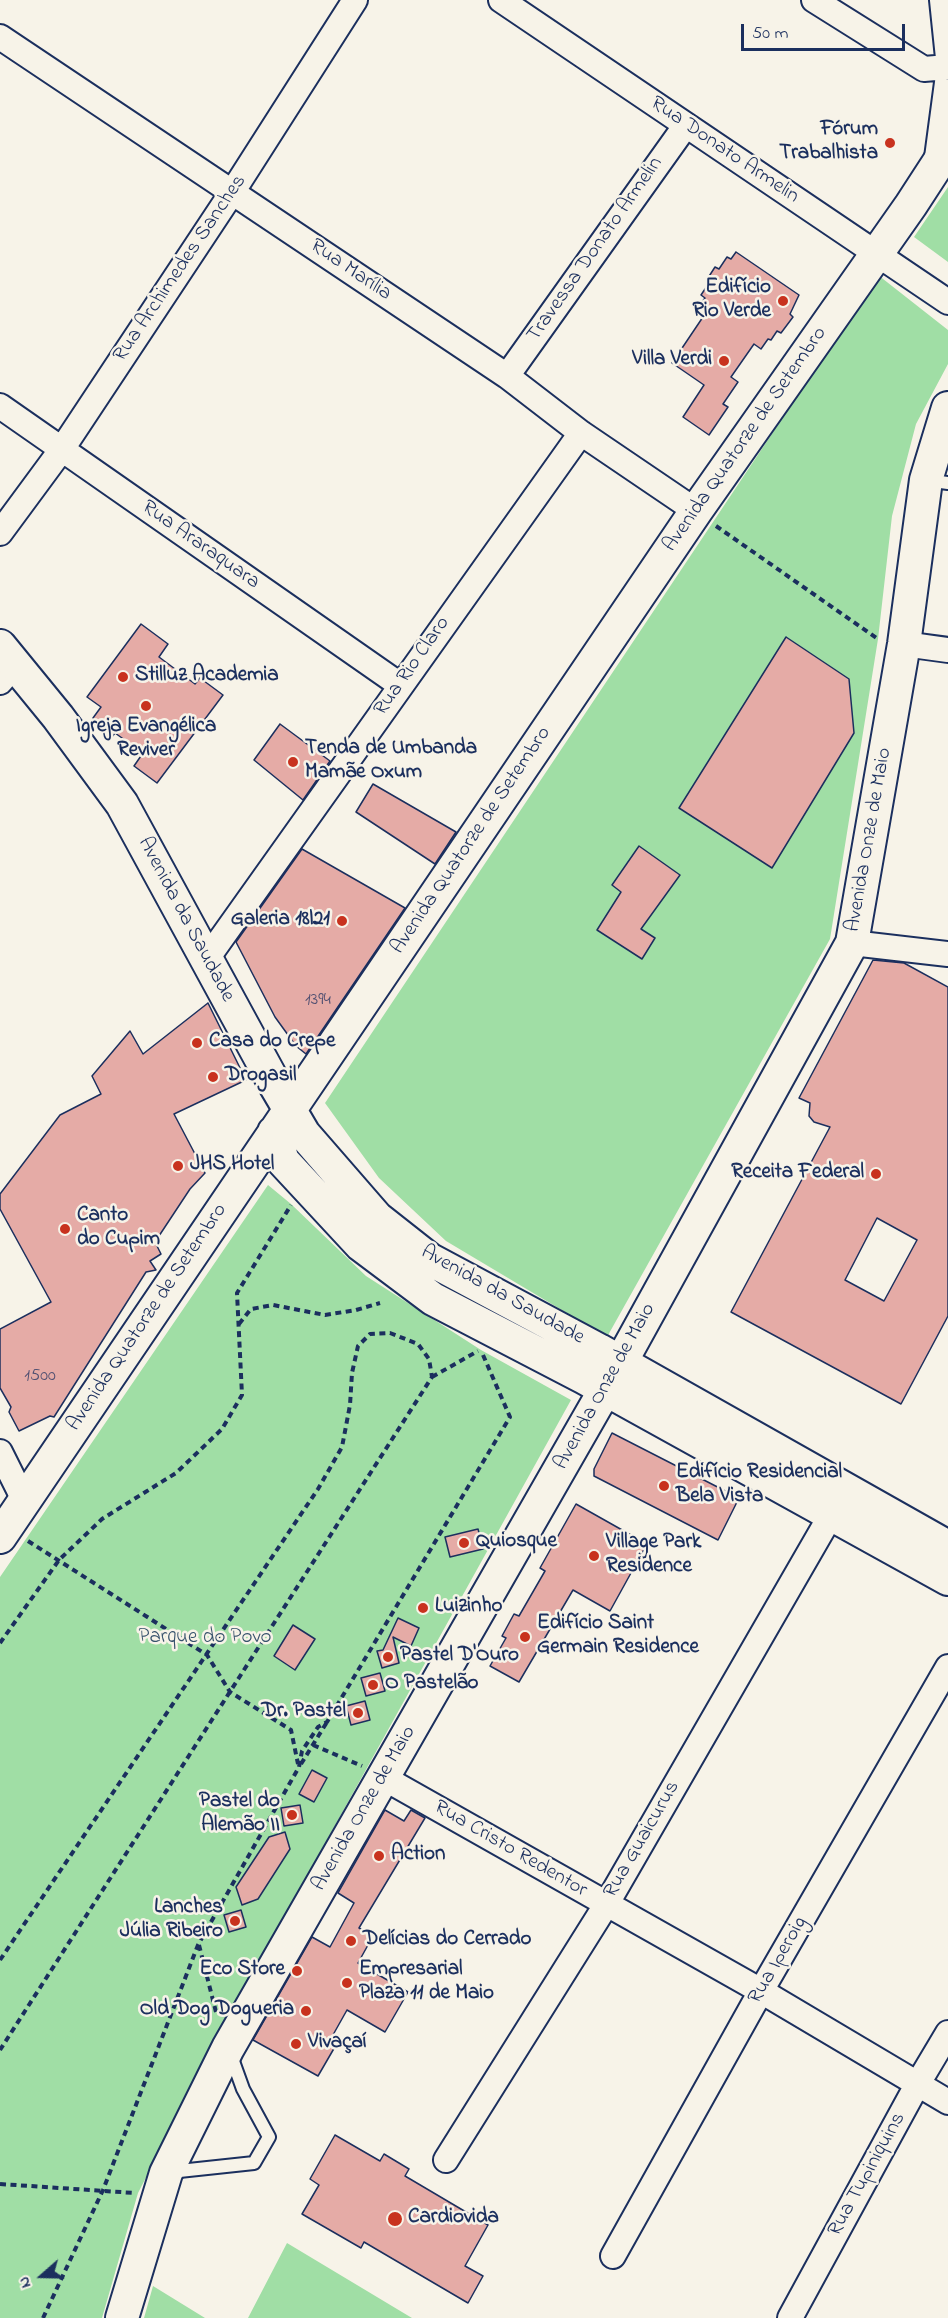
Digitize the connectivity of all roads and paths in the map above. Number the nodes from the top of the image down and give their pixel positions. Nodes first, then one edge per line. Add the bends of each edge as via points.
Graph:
1 (356, 0) edge
2 (501, 0) edge
3 (814, 0) edge
4 (942, 0) edge
5 (0, 37) edge
6 (948, 58) edge
7 (948, 67) edge
8 (948, 75) edge
9 (686, 125) junction
10 (942, 157) edge
11 (233, 191) junction
12 (876, 253) junction
13 (948, 302) edge
14 (507, 376) junction
15 (0, 406) edge
16 (948, 408) edge
17 (581, 433) junction
18 (62, 449) junction
19 (937, 482) edge
20 (696, 511) junction
21 (0, 533) edge
22 (891, 641) junction
23 (948, 650) edge
24 (5, 665) edge
25 (400, 685) junction
26 (852, 943) junction
27 (948, 954) edge
28 (206, 960) junction
29 (282, 1120) junction
30 (291, 1204) dead end
31 (380, 1303) dead end
32 (239, 1325) junction
33 (621, 1362) junction
34 (432, 1377) junction
35 (605, 1390) junction
36 (0, 1452) edge
37 (24, 1500) junction
38 (831, 1515) junction
39 (3, 1532) edge
40 (948, 1547) edge
41 (59, 1560) junction
42 (948, 1579) edge
43 (0, 1643) edge
44 (207, 1655) junction
45 (948, 1667) edge
46 (230, 1692) junction
47 (327, 1722) junction
48 (313, 1745) junction
49 (299, 1767) junction
50 (384, 1778) junction
51 (606, 1905) junction
52 (198, 1945) junction
53 (0, 1960) edge
54 (761, 1991) junction
55 (211, 1994) dead end
56 (948, 2033) edge
57 (228, 2048) junction
58 (0, 2050) edge
59 (917, 2085) junction
60 (948, 2102) edge
61 (446, 2160) dead end
62 (166, 2173) junction
63 (0, 2184) edge
64 (104, 2190) junction
65 (138, 2193) dead end
66 (613, 2256) dead end
67 (43, 2318) edge
68 (122, 2318) edge
69 (790, 2318) edge

1 - 11 street, Rua Archimedes Sanches
2 - 9 street, Rua Donato Armelin
3 - 7 street via 924,69
4 - 6 street
5 - 11 street, Rua Marília
8 - 10 street
9 - 12 street, Rua Donato Armelin
9 - 14 street, Travessa Donato Armelin
10 - 12 street, Avenida Quatorze de Setembro
11 - 14 street, Rua Marília
11 - 18 street, Rua Archimedes Sanches
12 - 13 street, Rua Donato Armelin
12 - 20 street, Avenida Quatorze de Setembro
14 - 17 street, Rua Marília
15 - 18 street, Rua Araraquara
16 - 19 street, Avenida Onze de Maio
17 - 20 street, Rua Marília
17 - 25 street, Rua Rio Claro
18 - 21 street, Rua Archimedes Sanches
18 - 25 street, Rua Araraquara
19 - 22 street, Avenida Onze de Maio
20 - 22 path
20 - 29 street, Avenida Quatorze de Setembro
22 - 23 street
22 - 26 street, Avenida Onze de Maio
24 - 28 street, Avenida da Saudade via 58,717 122,804
25 - 28 street, Rua Rio Claro
26 - 27 street
26 - 33 street, Avenida Onze de Maio
28 - 29 street, Avenida da Saudade
29 - 33 street, Avenida da Saudade via 304,1134 376,1218 429,1259
29 - 35 street, Avenida da Saudade via 283,1161 361,1245 432,1299
29 - 37 street, Avenida Quatorze de Setembro
30 - 32 path via 237,1293
31 - 32 path via 326,1315 273,1305 251,1309
32 - 41 path via 242,1395 222,1429 176,1473 102,1519
33 - 35 street, Avenida Onze de Maio
33 - 40 street, Avenida da Saudade
34 - 44 path via 429,1359 418,1344 390,1333 370,1334 358,1346 342,1447
34 - 46 path
34 - 47 path via 481,1350 510,1417
35 - 38 street, Avenida da Saudade
35 - 50 street, Avenida Onze de Maio
36 - 37 street
37 - 39 street, Avenida Quatorze de Setembro
38 - 42 street, Avenida da Saudade
38 - 51 street, Rua Guaicurus
39 - 41 path
41 - 43 path
41 - 44 path
44 - 46 path
44 - 53 path
45 - 54 street, Rua Iperoig
46 - 49 path via 291,1730
46 - 58 path
47 - 48 path
47 - 49 path via 318,1727 302,1751
48 - 49 path
48 - 50 path
49 - 52 path
50 - 51 street, Rua Cristo Redentor
50 - 57 street, Avenida Onze de Maio
51 - 54 street, Rua Cristo Redentor
51 - 61 street, Rua Guaicurus
52 - 55 path
52 - 64 path
54 - 59 street, Rua Cristo Redentor
54 - 66 street, Rua Iperoig
56 - 59 street, Rua Tupiniquins
57 - 62 street, Avenida Onze de Maio
57 - 62 lane via 243,2089 269,2138 254,2163
59 - 60 street, Rua Cristo Redentor
59 - 69 street, Rua Tupiniquins
62 - 68 street, Avenida Onze de Maio
63 - 64 path
64 - 65 path
64 - 67 path

